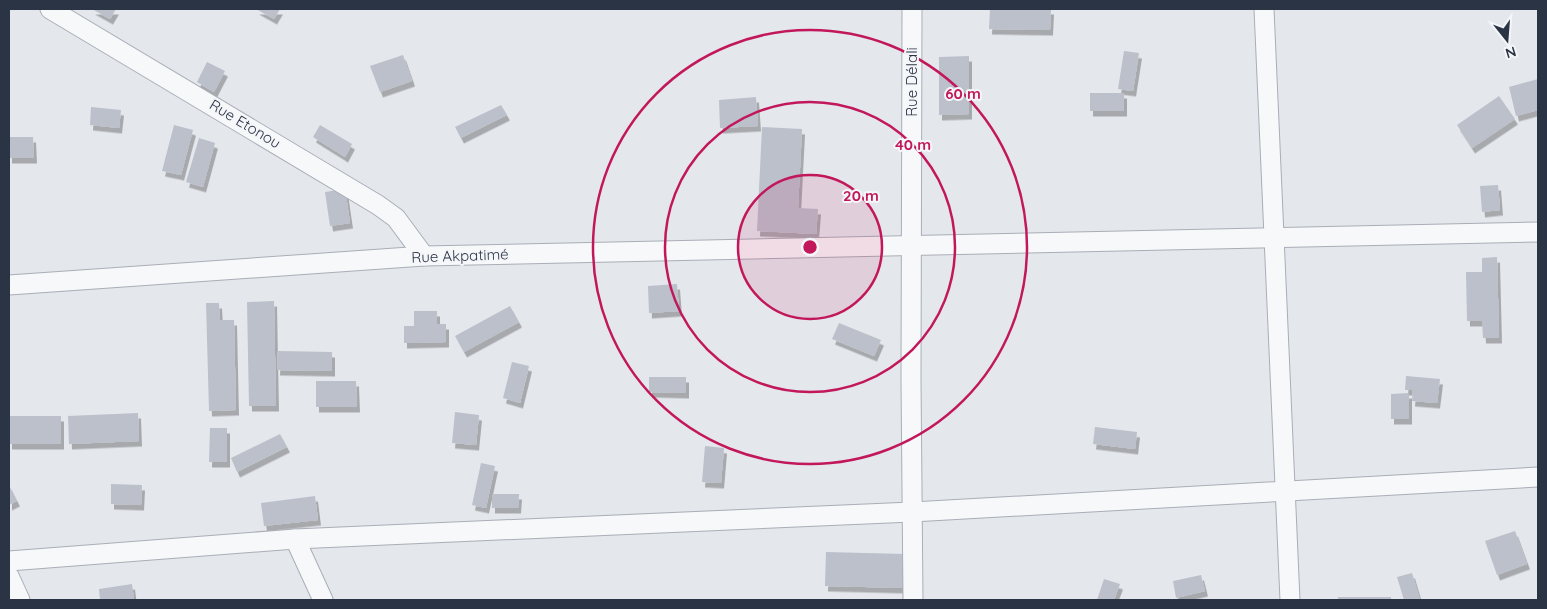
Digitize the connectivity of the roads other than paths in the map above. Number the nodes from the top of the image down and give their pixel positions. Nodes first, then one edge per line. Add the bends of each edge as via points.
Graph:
1 (50, 9) edge
2 (912, 9) edge
3 (1264, 9) edge
4 (1538, 232) edge
5 (1274, 238) junction
6 (912, 244) junction
7 (424, 256) junction
8 (9, 285) edge
9 (1538, 477) edge
10 (1284, 491) junction
11 (912, 512) junction
12 (295, 539) junction
13 (9, 560) edge
14 (9, 576) edge
15 (20, 600) edge
16 (323, 600) edge
17 (913, 600) edge
18 (1290, 600) edge

1 - 7 street, Rue Etonou via 378,204 396,218
2 - 6 street, Rue Délali
3 - 5 street
4 - 5 street, Rue Akpatimé
5 - 6 street, Rue Akpatimé
5 - 10 street
6 - 7 street, Rue Akpatimé
6 - 11 street, Rue Délali
7 - 8 street, Rue Akpatimé
9 - 10 street
10 - 11 street
10 - 18 street
11 - 12 street
11 - 17 street, Rue Délali
12 - 13 street
12 - 16 street
14 - 15 street

